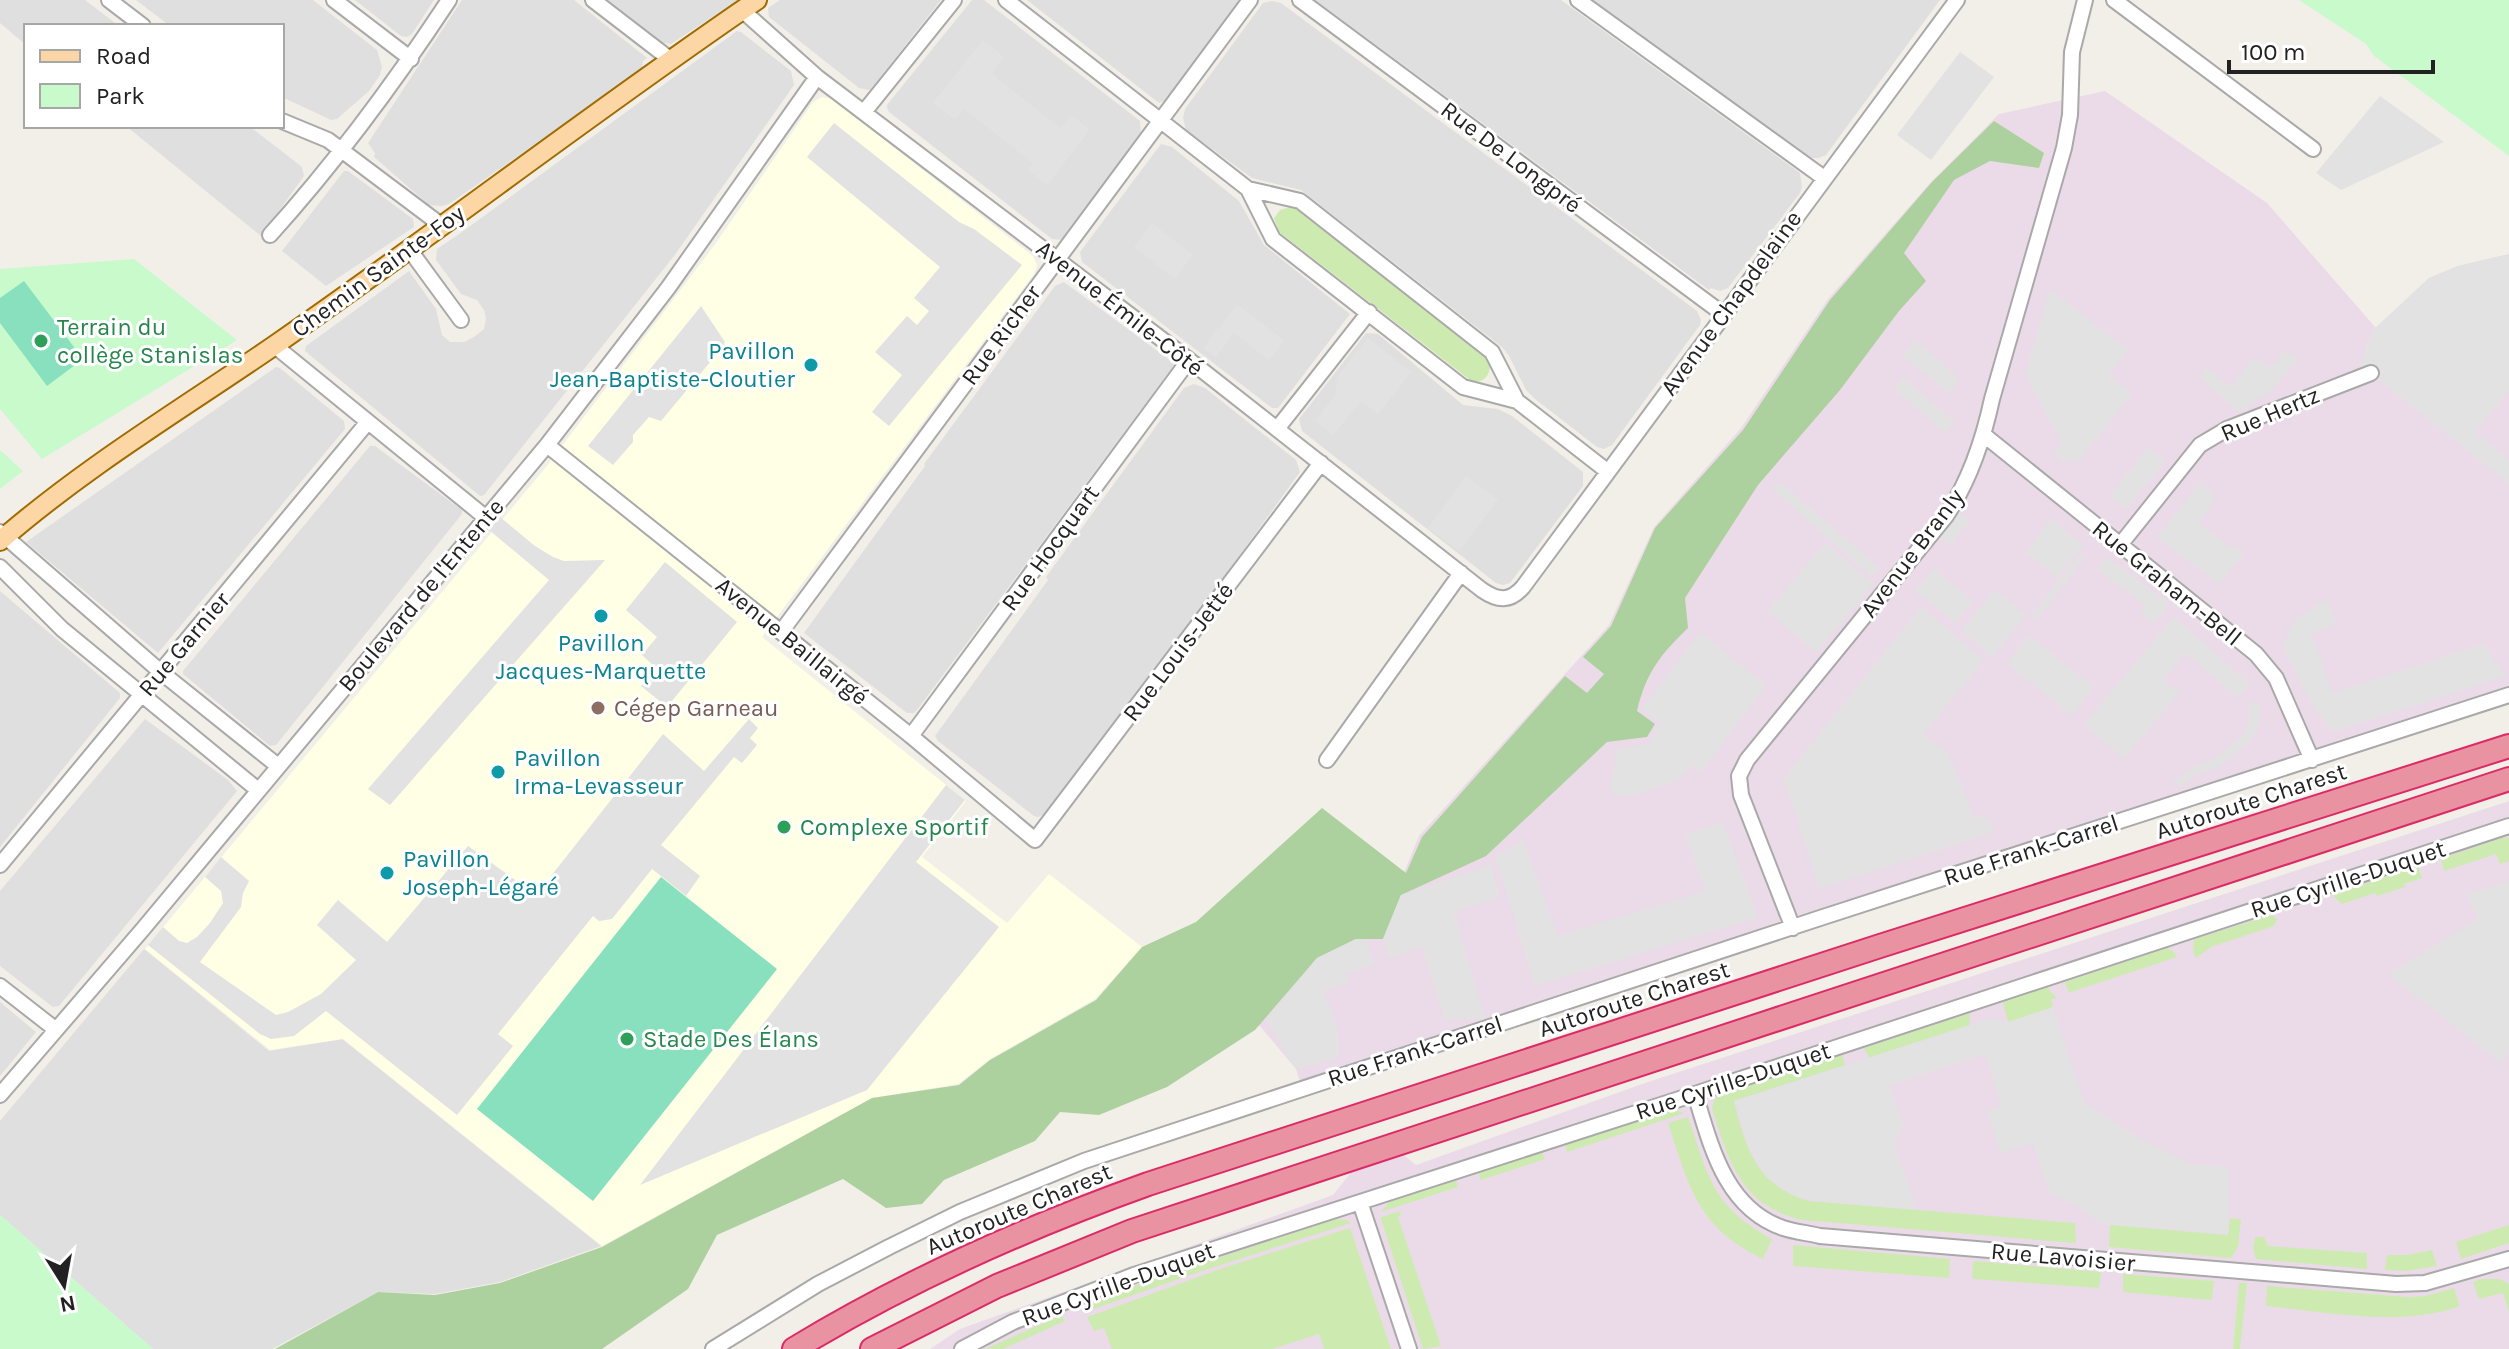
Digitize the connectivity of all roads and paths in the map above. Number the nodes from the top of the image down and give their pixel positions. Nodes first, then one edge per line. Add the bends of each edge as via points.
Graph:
1 (109, 0) edge
2 (334, 0) edge
3 (449, 0) edge
4 (593, 0) edge
5 (954, 0) edge
6 (1006, 0) edge
7 (1250, 0) edge
8 (1300, 0) edge
9 (1578, 0) edge
10 (1957, 0) edge
11 (2085, 0) edge
12 (2114, 0) edge
13 (750, 5) edge
14 (140, 24) edge
15 (411, 59) junction
16 (671, 60) junction
17 (817, 77) junction
18 (864, 112) junction
19 (1161, 121) junction
20 (284, 122) edge
21 (341, 149) junction
22 (2313, 149) dead end
23 (1824, 178) junction
24 (1248, 189) junction
25 (441, 225) junction
26 (270, 235) dead end
27 (409, 249) junction
28 (1056, 260) junction
29 (1369, 312) junction
30 (1723, 314) junction
31 (461, 320) dead end
32 (275, 346) junction
33 (1189, 360) junction
34 (2371, 373) dead end
35 (1517, 401) junction
36 (367, 423) junction
37 (1277, 429) junction
38 (1984, 435) junction
39 (547, 445) junction
40 (1321, 463) junction
41 (1607, 471) junction
42 (485, 517) junction
43 (2, 537) edge
44 (2120, 545) junction
45 (0, 567) edge
46 (1461, 573) junction
47 (1502, 599) joint
48 (781, 632) junction
49 (162, 673) junction
50 (142, 695) junction
51 (2509, 695) edge
52 (911, 736) junction
53 (2509, 746) edge
54 (1327, 760) dead end
55 (2312, 760) junction
56 (278, 766) junction
57 (2509, 779) edge
58 (258, 790) junction
59 (2509, 826) edge
60 (1035, 840) joint
61 (0, 865) edge
62 (1793, 928) junction
63 (0, 986) edge
64 (55, 1029) junction
65 (1695, 1094) junction
66 (0, 1095) edge
67 (1360, 1202) junction
68 (2509, 1259) edge
69 (713, 1349) edge
70 (794, 1349) edge
71 (872, 1349) edge
72 (962, 1349) edge
73 (1409, 1349) edge

1 - 14 street
2 - 15 street
3 - 15 street
4 - 16 street
5 - 18 street
6 - 19 street
7 - 19 street, Rue Richer
8 - 30 street, Rue De Longpré
9 - 23 street
10 - 23 street, Avenue Chapdelaine
11 - 38 street, Avenue Branly via 2072,52 2064,148
12 - 22 street
13 - 16 main road, Chemin Sainte-Foy
13 - 17 street, Avenue Émile-Côté
15 - 21 street
16 - 25 main road, Chemin Sainte-Foy
17 - 18 street, Avenue Émile-Côté
17 - 39 street, Boulevard de l'Entente via 668,288
18 - 28 street, Avenue Émile-Côté
19 - 24 street
19 - 28 street, Rue Richer
20 - 21 street
21 - 25 street
21 - 26 street
23 - 30 street, Avenue Chapdelaine
24 - 29 street via 1273,239
24 - 35 street via 1300,201 1492,352
25 - 27 main road, Chemin Sainte-Foy
27 - 31 street
27 - 32 main road, Chemin Sainte-Foy
28 - 33 street, Avenue Émile-Côté
28 - 48 street, Rue Richer
29 - 35 street via 1463,387
29 - 37 street
30 - 41 street, Avenue Chapdelaine
32 - 36 street
32 - 43 main road, Chemin Sainte-Foy via 70,483
33 - 37 street, Avenue Émile-Côté
33 - 52 street, Rue Hocquart
34 - 44 street, Rue Hertz via 2227,429 2200,445
35 - 41 street
36 - 42 street
36 - 49 street, Rue Garnier
37 - 40 street, Avenue Émile-Côté
38 - 44 street, Rue Graham-Bell
38 - 62 street, Avenue Branly via 1966,484 1946,516 1739,776 1741,795
39 - 42 street, Boulevard de l'Entente
39 - 48 street, Avenue Baillairgé
40 - 46 street, Avenue Émile-Côté
40 - 60 street, Rue Louis-Jetté
41 - 47 street, Avenue Chapdelaine via 1517,593
42 - 56 street, Boulevard de l'Entente
43 - 49 street
44 - 55 street, Rue Graham-Bell via 2256,654 2276,678
45 - 50 street via 62,629
46 - 47 street, Avenue Émile-Côté
46 - 54 street
48 - 52 street, Avenue Baillairgé
49 - 50 street, Rue Garnier
49 - 56 street
50 - 58 street
50 - 61 street, Rue Garnier
51 - 55 street, Rue Frank-Carrel
52 - 60 street, Avenue Baillairgé
53 - 70 highway, Autoroute Charest via 1136,1189 975,1253
55 - 62 street, Rue Frank-Carrel
56 - 58 street, Boulevard de l'Entente
57 - 71 highway via 1143,1227 997,1286
58 - 64 street, Boulevard de l'Entente
59 - 65 street, Rue Cyrille-Duquet
62 - 69 street, Rue Frank-Carrel via 1174,1129 1021,1184 818,1284
63 - 64 street
64 - 66 street, Boulevard de l'Entente
65 - 67 street, Rue Cyrille-Duquet
65 - 68 street, Rue Lavoisier via 1715,1156 1736,1195 1756,1215 1820,1236 2396,1284 2425,1283
67 - 72 street, Rue Cyrille-Duquet via 1134,1275 1013,1322
67 - 73 street

